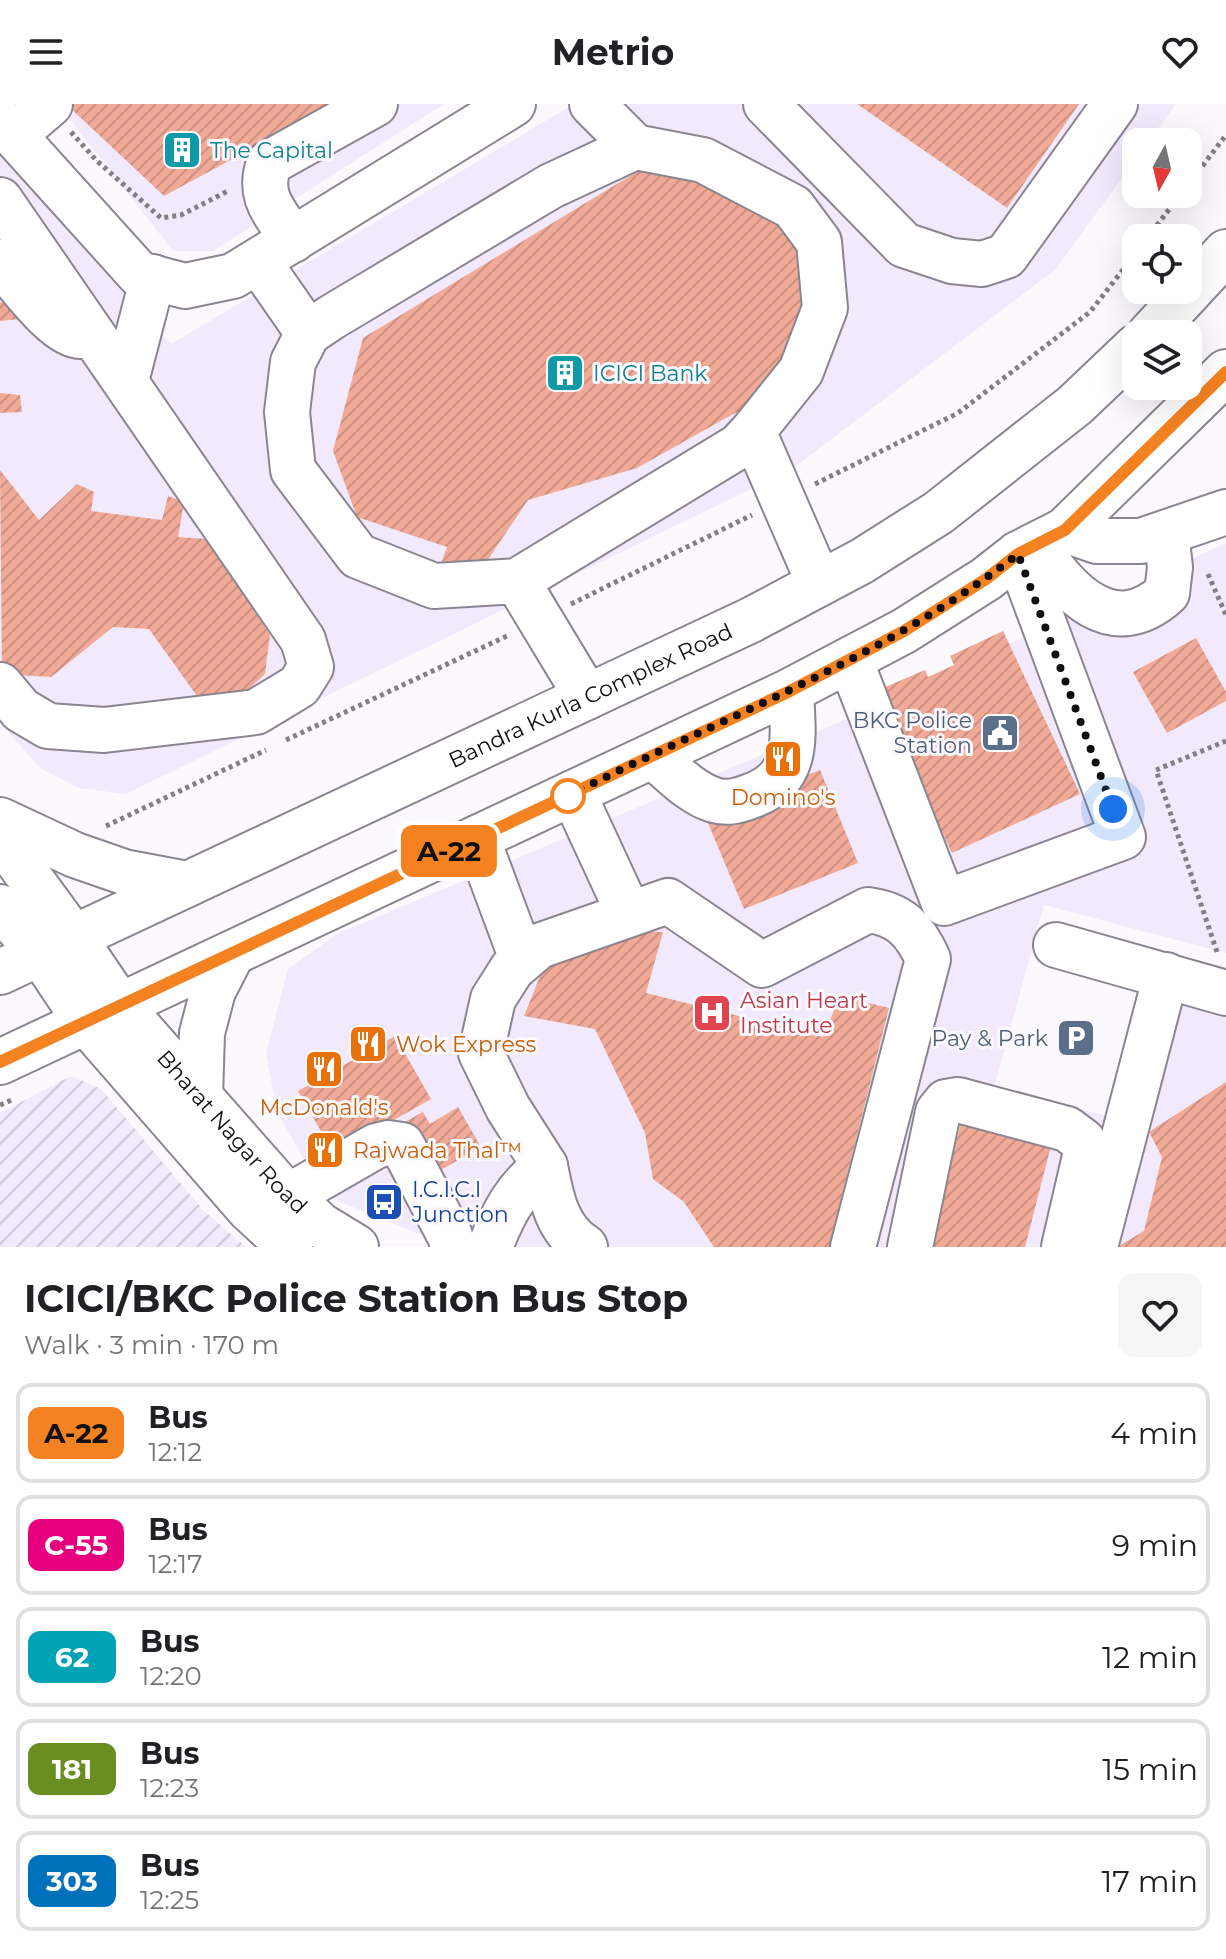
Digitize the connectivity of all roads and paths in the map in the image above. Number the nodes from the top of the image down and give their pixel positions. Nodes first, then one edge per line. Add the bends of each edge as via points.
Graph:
1 (375, 104) edge
2 (513, 104) edge
3 (592, 104) edge
4 (766, 104) edge
5 (1115, 104) edge
6 (23, 115) edge
7 (1226, 135) edge
8 (635, 147) junction
9 (1202, 167) edge
10 (230, 190) dead end
11 (0, 200) edge
12 (1170, 208) edge
13 (1158, 224) edge
14 (275, 250) junction
15 (1226, 252) edge
16 (0, 262) edge
17 (1122, 271) edge
18 (153, 277) junction
19 (1163, 320) edge
20 (308, 333) junction
21 (95, 335) junction
22 (1122, 360) edge
23 (1226, 372) edge
24 (126, 381) junction
25 (753, 431) junction
26 (783, 500) junction
27 (1226, 512) edge
28 (1166, 533) junction
29 (1037, 554) junction
30 (517, 581) junction
31 (819, 583) junction
32 (541, 619) junction
33 (853, 667) junction
34 (0, 685) edge
35 (791, 691) junction
36 (587, 697) junction
37 (1226, 741) edge
38 (284, 742) dead end
39 (269, 748) dead end
40 (653, 756) junction
41 (573, 793) junction
42 (0, 820) edge
43 (97, 830) dead end
44 (0, 837) edge
45 (477, 838) junction
46 (188, 884) junction
47 (0, 907) edge
48 (629, 914) junction
49 (57, 945) junction
50 (1056, 945) dead end
51 (232, 954) junction
52 (522, 959) junction
53 (0, 972) edge
54 (1166, 975) junction
55 (1224, 978) edge
56 (103, 1014) junction
57 (0, 1062) edge
58 (200, 1097) junction
59 (545, 1166) junction
60 (289, 1196) junction
61 (1051, 1239) edge
62 (290, 1247) edge
63 (356, 1247) edge
64 (453, 1247) edge
65 (490, 1247) edge
66 (585, 1247) edge
67 (853, 1247) edge
68 (910, 1247) edge
69 (1095, 1247) edge

1 - 14 main road via 269,163 263,180
2 - 14 main road
3 - 8 main road
4 - 5 main road via 904,245 952,261 982,264 1006,256
6 - 10 path via 96,160 161,218 181,215
6 - 18 main road via 139,274
7 - 9 path
8 - 20 main road via 551,186
8 - 25 main road via 703,160 793,207 819,242 825,308 801,371
11 - 21 main road
12 - 13 path
14 - 18 main road via 233,276 185,286
14 - 20 main road
15 - 19 main road
16 - 21 main road via 56,325 75,337
17 - 26 path via 1090,312 958,413
18 - 24 main road
20 - 30 main road via 293,362 287,412 293,470 358,556 434,586
21 - 24 main road
22 - 31 main road, Bandra Kurla Complex Road via 1075,405 938,513
23 - 29 main road
24 - 34 main road via 303,640 311,667 299,686 256,712 104,730 48,726 21,710
25 - 26 main road
25 - 30 main road via 739,446
26 - 31 main road
26 - 32 path
27 - 28 main road
28 - 29 main road
28 - 29 main road via 1167,593 1146,609 1117,615 1078,597
29 - 33 main road via 986,579
29 - 33 main road via 1123,837 944,903
30 - 32 main road
31 - 36 main road, Bandra Kurla Complex Road
32 - 36 main road
32 - 38 path
33 - 35 main road
35 - 40 main road
35 - 40 main road via 793,736 787,770 758,793 712,800
36 - 46 main road, Bandra Kurla Complex Road
37 - 55 path via 1156,770
39 - 43 path
40 - 41 main road
41 - 45 main road
41 - 48 main road
42 - 46 main road via 124,872
44 - 49 main road
45 - 51 main road
45 - 52 main road
46 - 49 main road, Bandra Kurla Complex Road
47 - 49 main road
48 - 52 main road via 539,946
48 - 67 main road via 668,901 762,965 868,910 887,912 919,938 928,959
49 - 53 main road, Bandra Kurla Complex Road
49 - 56 main road
50 - 54 main road
51 - 56 main road
51 - 58 main road via 213,991 202,1033
52 - 59 main road via 493,999 481,1053
54 - 55 main road
54 - 69 main road
56 - 57 main road
56 - 58 main road, Bharat Nagar Road
56 - 62 main road, Bharat Nagar Road via 249,1209
58 - 60 main road, Bharat Nagar Road
59 - 65 main road via 522,1185 503,1212
59 - 66 main road via 553,1209
60 - 63 main road, Bharat Nagar Road via 320,1225
60 - 64 main road via 376,1146 402,1145
61 - 68 main road via 1086,1152 1083,1141 1067,1129 958,1100 946,1102 938,1112

